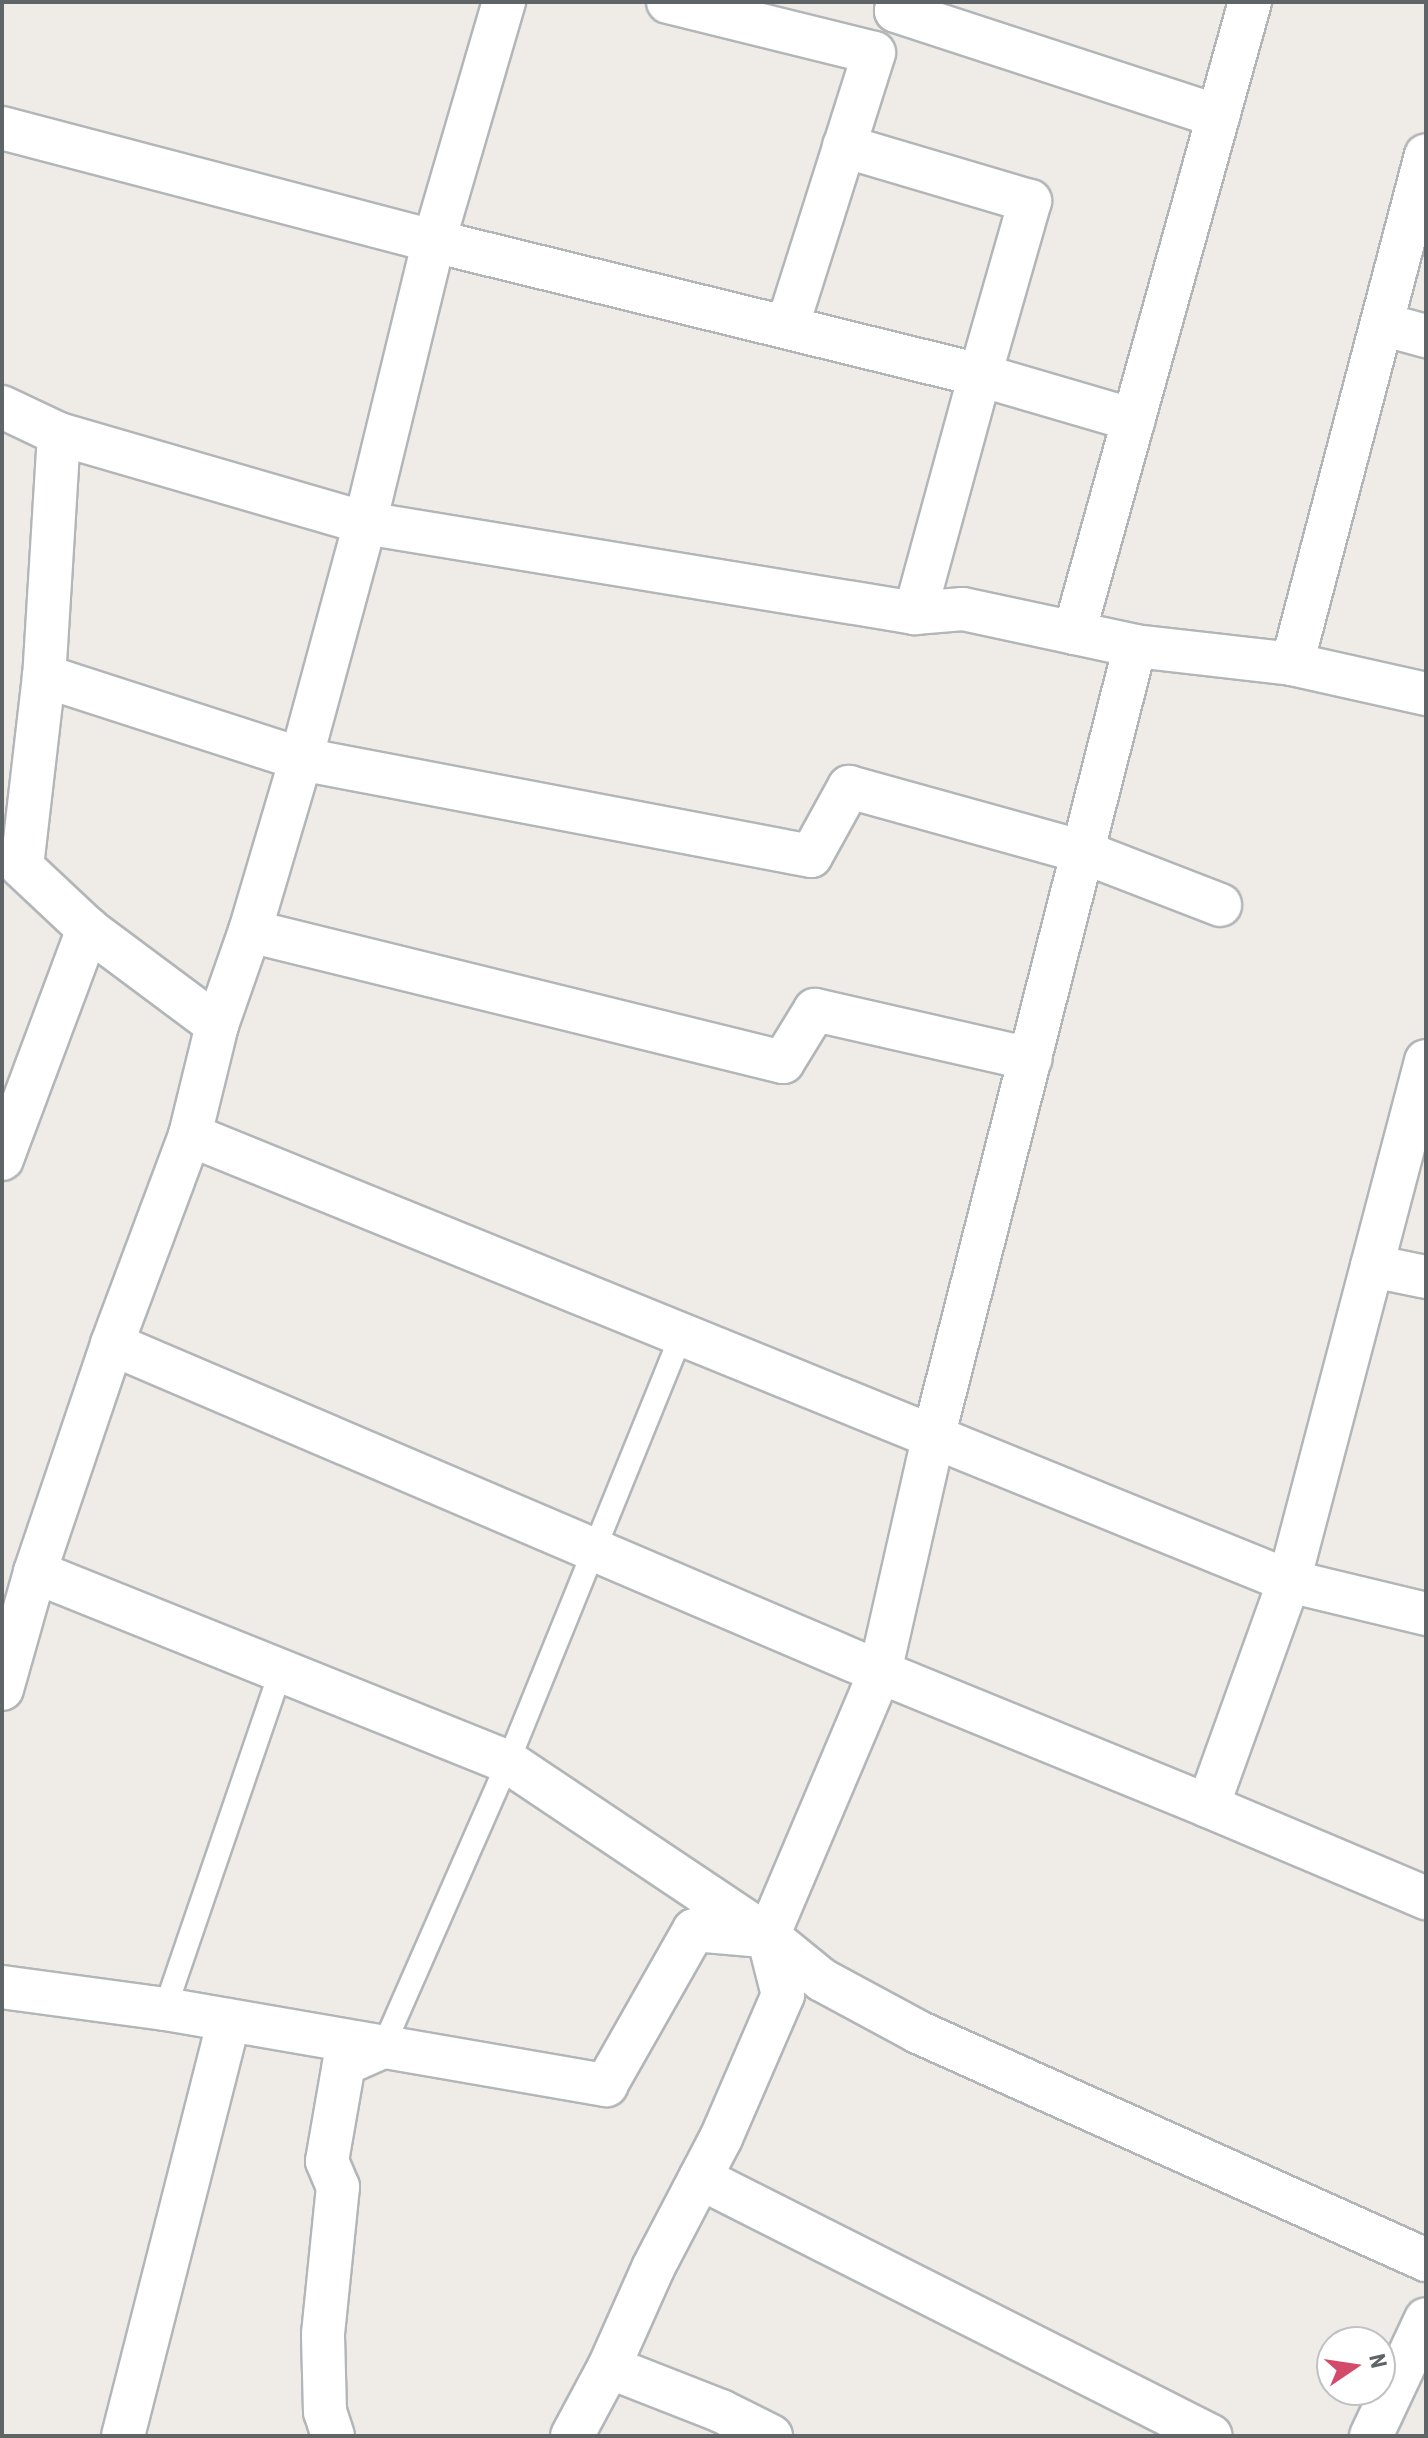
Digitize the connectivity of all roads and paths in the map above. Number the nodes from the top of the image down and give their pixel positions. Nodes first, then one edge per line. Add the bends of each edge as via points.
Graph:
1 (504, 2) edge
2 (668, 2) edge
3 (1250, 2) edge
4 (897, 6) edge
5 (874, 53) junction
6 (1218, 116) junction
7 (2, 128) edge
8 (844, 146) junction
9 (1426, 155) edge
10 (434, 241) junction
11 (1382, 324) junction
12 (787, 327) junction
13 (1426, 336) edge
14 (980, 375) junction
15 (2, 407) edge
16 (1134, 420) junction
17 (59, 434) junction
18 (365, 523) junction
19 (915, 613) junction
20 (1074, 633) junction
21 (1135, 646) junction
22 (1292, 664) junction
23 (44, 676) junction
24 (1426, 694) edge
25 (301, 759) junction
26 (1083, 852) junction
27 (12, 862) edge
28 (1220, 905) dead end
29 (88, 929) junction
30 (250, 931) junction
31 (217, 1025) junction
32 (1030, 1059) junction
33 (1426, 1061) edge
34 (190, 1135) junction
35 (2, 1159) edge
36 (1372, 1266) junction
37 (1426, 1277) edge
38 (681, 1335) junction
39 (112, 1344) junction
40 (933, 1438) junction
41 (594, 1550) junction
42 (35, 1572) junction
43 (1289, 1581) junction
44 (12, 1613) edge
45 (1426, 1614) edge
46 (281, 1671) junction
47 (880, 1672) junction
48 (2, 1689) edge
49 (508, 1762) junction
50 (1208, 1806) junction
51 (1426, 1898) edge
52 (768, 1936) junction
53 (2, 1987) edge
54 (165, 2009) junction
55 (229, 2020) junction
56 (383, 2047) junction
57 (700, 2178) junction
58 (1426, 2260) edge
59 (1426, 2319) edge
60 (609, 2367) junction
61 (123, 2436) edge
62 (333, 2436) edge
63 (572, 2436) edge
64 (771, 2436) edge
65 (1211, 2436) edge
66 (1371, 2436) edge

1 - 10 street
2 - 5 street
3 - 6 street
4 - 5 street
4 - 6 street
5 - 8 street
6 - 16 street
7 - 10 street
8 - 12 street
8 - 14 street via 1030,201
9 - 11 street
10 - 12 street
10 - 18 street
11 - 13 street
11 - 22 street
12 - 14 street
14 - 16 street
14 - 19 street
15 - 17 street
16 - 20 street
17 - 18 street
17 - 23 street
18 - 19 street
18 - 25 street
19 - 20 street via 963,609
20 - 21 street
21 - 22 street
21 - 26 street
22 - 24 street
23 - 25 street
23 - 27 street
25 - 26 street via 811,856 849,787
25 - 30 street
26 - 28 street
26 - 32 street
27 - 29 street
29 - 31 street
29 - 35 street
30 - 31 street
30 - 32 street via 783,1062 815,1010
31 - 34 street
32 - 40 street
33 - 36 street
34 - 38 street
34 - 39 street
36 - 37 street
36 - 43 street
38 - 40 street
38 - 41 lane
39 - 41 street
39 - 42 street
40 - 43 street
40 - 47 street
41 - 47 street
41 - 49 lane
42 - 44 street
42 - 46 street
43 - 45 street
43 - 50 street
44 - 48 street
46 - 49 street
46 - 54 lane
47 - 50 street
47 - 52 street
49 - 52 street
49 - 56 lane
50 - 51 street
52 - 56 street via 694,1930 606,2085
52 - 57 street via 783,1995
52 - 58 street via 822,1980 918,2032
53 - 54 street
54 - 55 street
55 - 56 street
55 - 61 street
56 - 62 street via 344,2064 327,2161 338,2187 323,2334 325,2412
57 - 60 street
57 - 65 street
59 - 66 street
60 - 63 street
60 - 64 street

